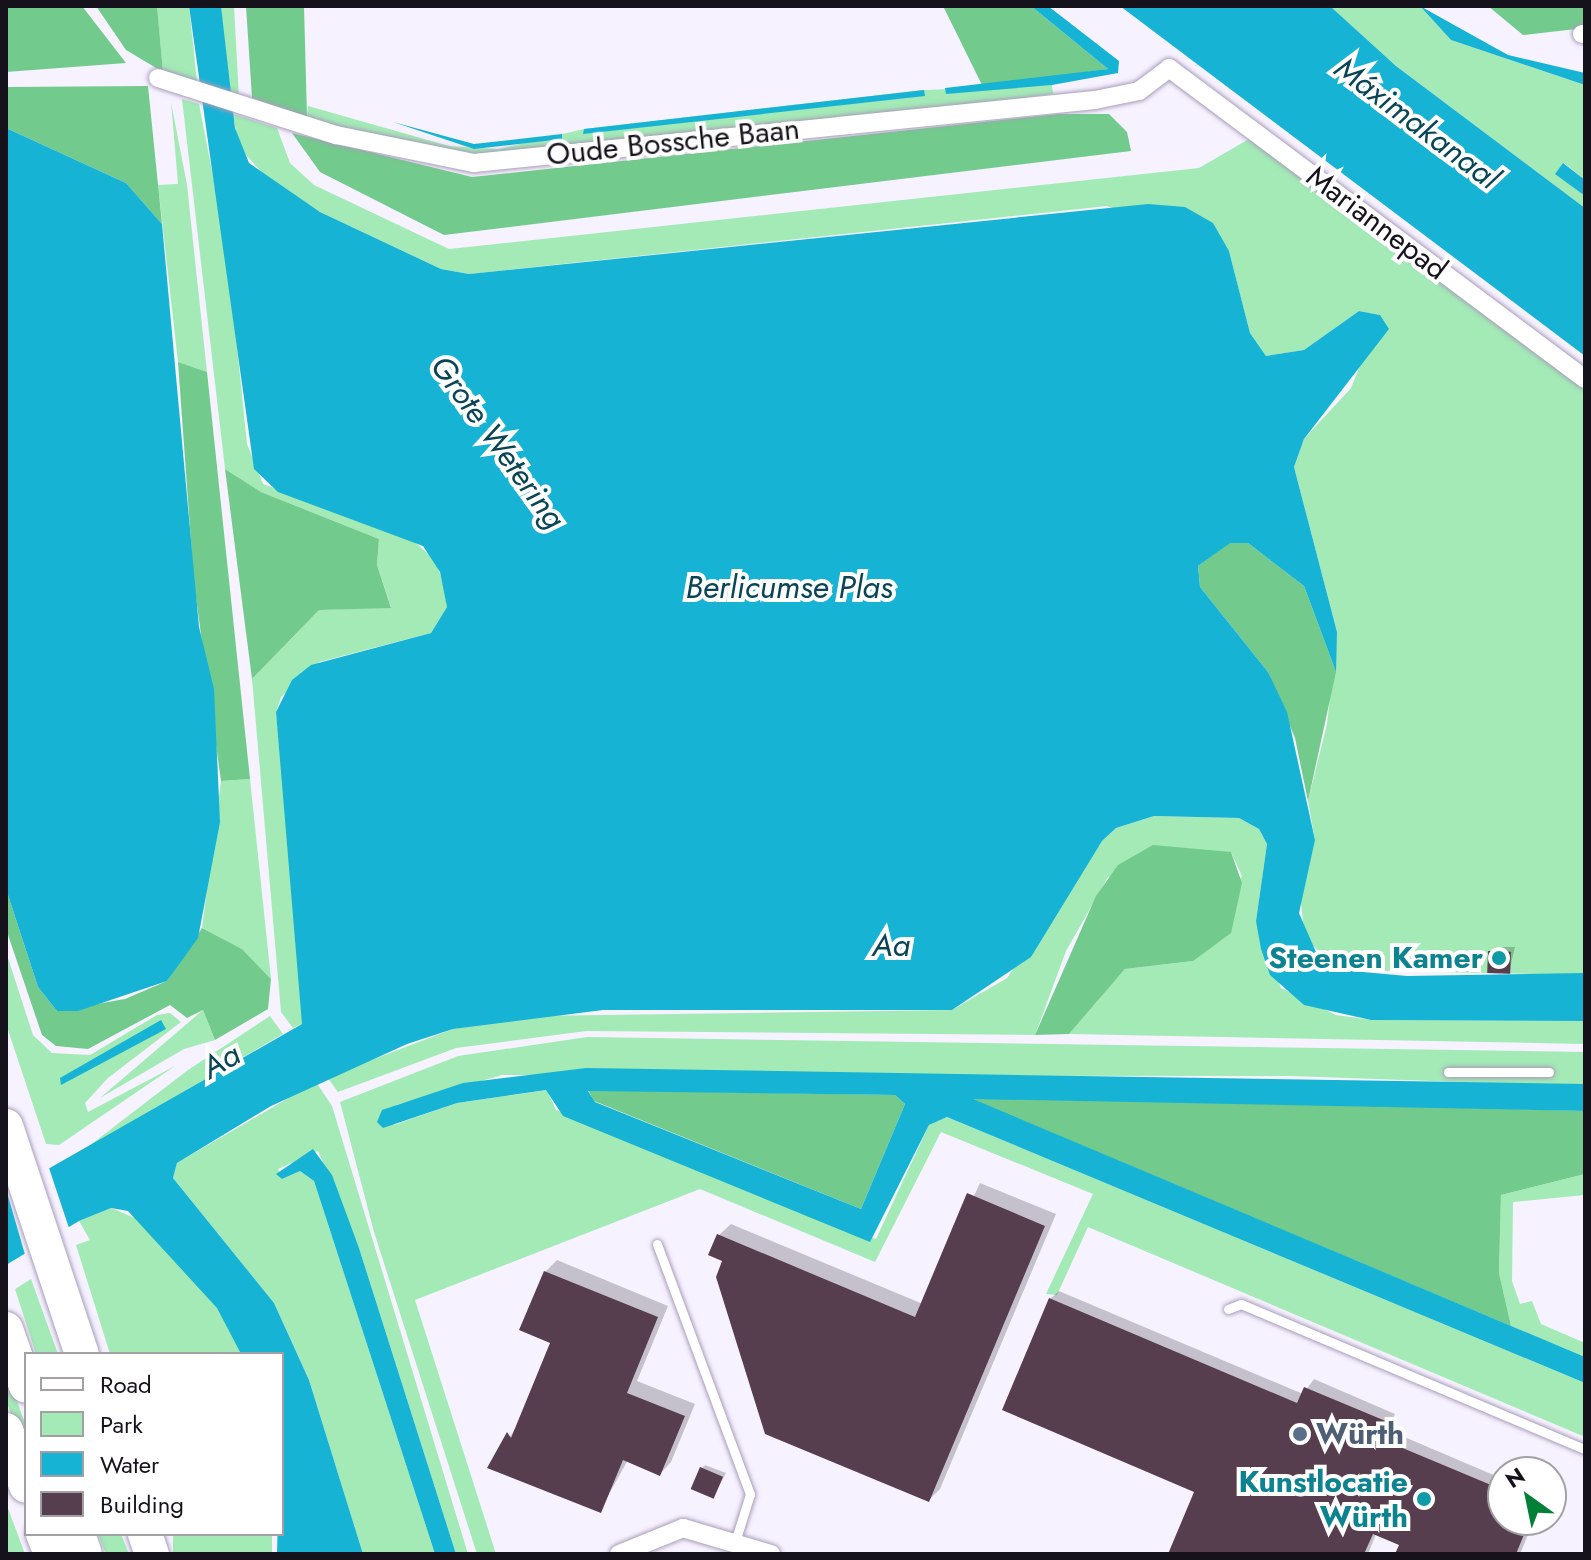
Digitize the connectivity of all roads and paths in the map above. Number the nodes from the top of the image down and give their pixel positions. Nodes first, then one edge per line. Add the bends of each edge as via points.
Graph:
1 (1169, 68) joint
2 (158, 78) dead end
3 (1585, 379) edge
4 (1448, 1072) dead end
5 (1549, 1072) dead end
6 (10, 1137) edge
7 (657, 1244) dead end
8 (1228, 1309) dead end
9 (6, 1329) edge
10 (81, 1352) edge
11 (24, 1380) edge
12 (6, 1430) edge
13 (1585, 1449) edge
14 (24, 1480) edge
15 (736, 1539) junction
16 (619, 1554) edge
17 (771, 1554) edge

1 - 2 street, Oude Bossche Baan via 1139,91 1095,100 474,163 336,135
1 - 3 street, Mariannepad
4 - 5 lane
6 - 10 highway
7 - 15 lane via 750,1494
8 - 13 lane via 1241,1304
9 - 11 highway
12 - 14 highway
15 - 16 street via 683,1528
15 - 17 street

